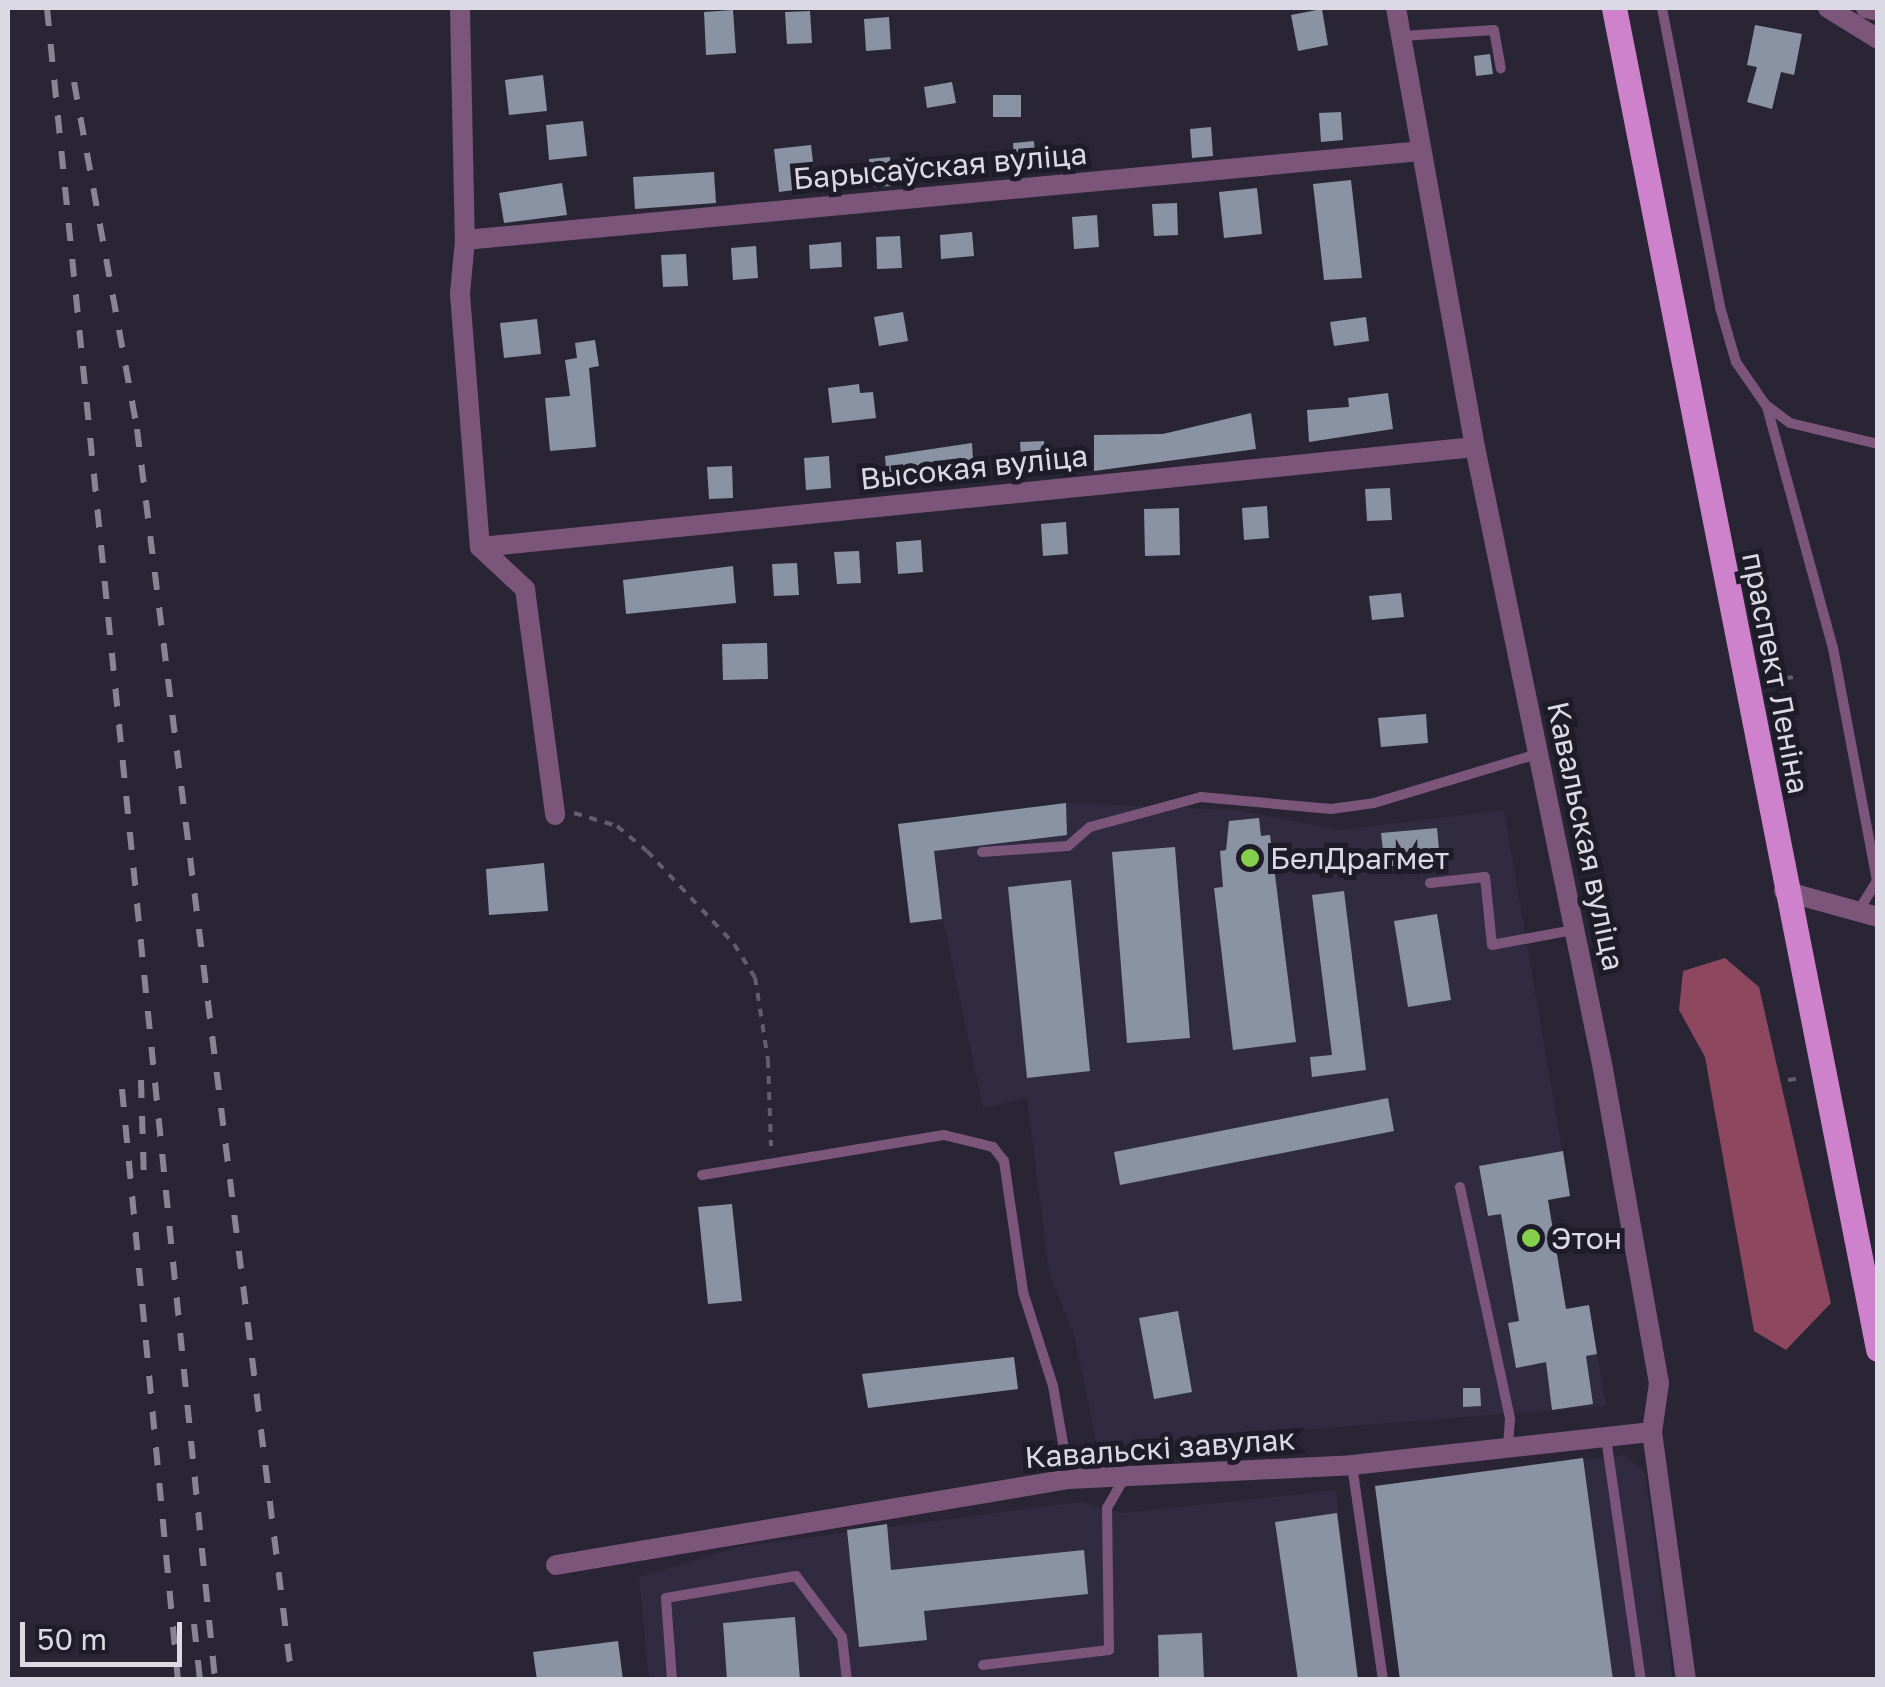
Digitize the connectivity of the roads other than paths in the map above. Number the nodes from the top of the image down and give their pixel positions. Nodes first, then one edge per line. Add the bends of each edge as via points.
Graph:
1 (460, 8) edge
2 (1396, 8) edge
3 (1614, 8) edge
4 (1662, 8) edge
5 (1828, 8) edge
6 (1866, 8) edge
7 (1878, 11) edge
8 (1400, 36) junction
9 (1878, 39) edge
10 (1501, 68) dead end
11 (1420, 152) junction
12 (466, 240) junction
13 (1765, 404) junction
14 (1878, 444) edge
15 (1475, 447) junction
16 (480, 547) junction
17 (1538, 754) junction
18 (555, 812) road end
19 (982, 852) dead end
20 (1430, 883) dead end
21 (1784, 891) junction
22 (1867, 914) edge
23 (1574, 930) junction
24 (702, 1175) dead end
25 (1460, 1187) dead end
26 (1878, 1349) edge
27 (1652, 1432) junction
28 (1606, 1437) junction
29 (1508, 1447) junction
30 (1352, 1465) junction
31 (1125, 1476) junction
32 (1069, 1479) junction
33 (556, 1565) dead end
34 (983, 1665) dead end
35 (672, 1680) edge
36 (847, 1680) edge
37 (1383, 1680) edge
38 (1641, 1680) edge
39 (1686, 1680) edge

1 - 12 street
2 - 8 street, Кавальская вуліца
3 - 21 main road, праспект Леніна
4 - 13 lane via 1720,307 1736,362
5 - 9 street
6 - 7 street
8 - 10 lane via 1494,30
8 - 11 street, Кавальская вуліца
11 - 12 street, Барысаўская вуліца
11 - 15 street, Кавальская вуліца
12 - 16 street via 460,294
13 - 14 lane via 1790,423
13 - 22 lane via 1834,648 1876,881
15 - 16 street, Высокая вуліца
15 - 17 street, Кавальская вуліца
16 - 18 street via 525,589
17 - 19 lane via 1374,803 1331,809 1201,797 1090,827 1068,846
17 - 23 street, Кавальская вуліца
20 - 23 lane via 1485,877 1492,945
21 - 22 street
21 - 26 main road, праспект Леніна via 1806,973
23 - 27 street, Кавальская вуліца via 1660,1383
24 - 32 lane via 944,1134 992,1147 1004,1161 1022,1292 1053,1386
25 - 29 lane via 1510,1418
27 - 28 street, Кавальскі завулак
27 - 39 street, Кавальская вуліца
28 - 29 street, Кавальскі завулак
28 - 38 lane
29 - 30 street, Кавальскі завулак
30 - 31 street, Кавальскі завулак
30 - 37 lane
31 - 32 street, Кавальскі завулак
31 - 34 lane via 1107,1508 1109,1650
32 - 33 street, Кавальскі завулак
35 - 36 lane via 666,1598 796,1576 842,1637

